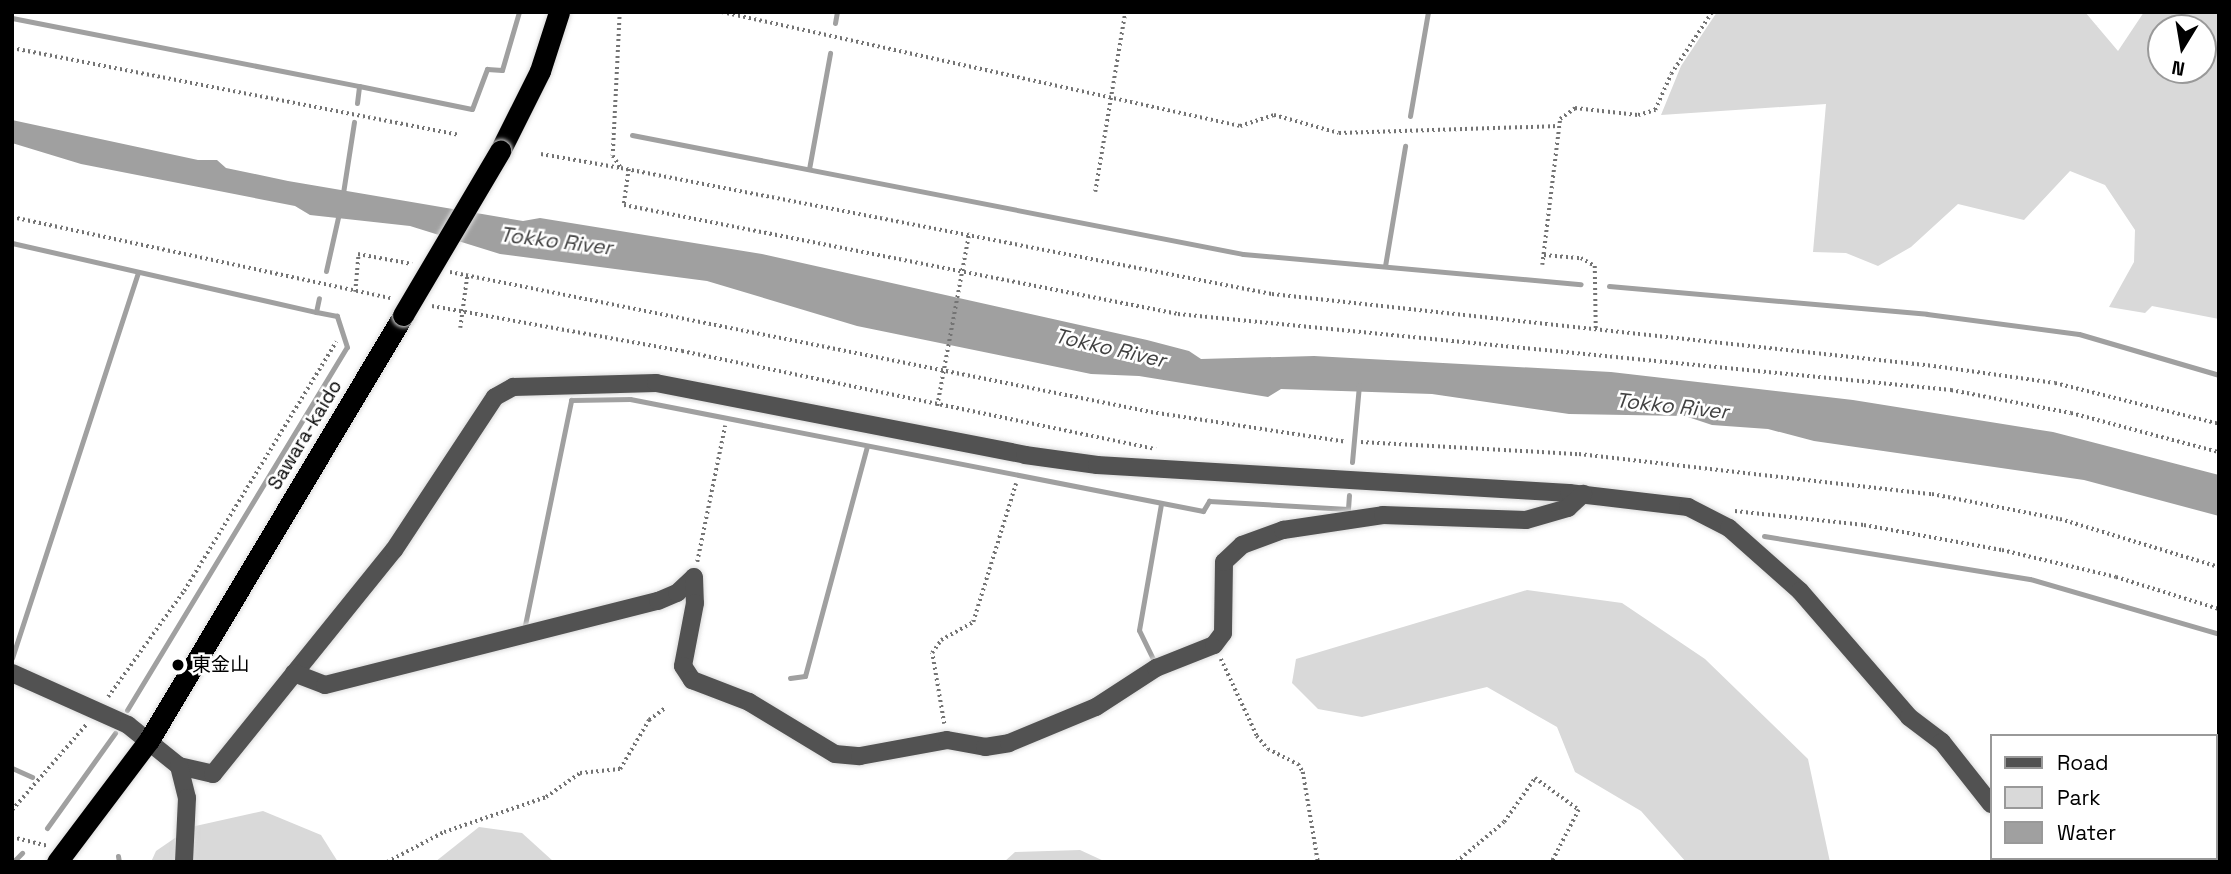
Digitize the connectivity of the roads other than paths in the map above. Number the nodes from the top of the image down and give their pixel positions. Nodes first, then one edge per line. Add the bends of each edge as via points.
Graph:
1 (559, 12) edge
2 (1583, 494) junction
3 (12, 673) edge
4 (294, 673) junction
5 (149, 740) junction
6 (179, 766) junction
7 (1990, 803) edge
8 (62, 856) edge
9 (184, 862) edge

1 - 5 highway, Sawara-kaido, bridge via 540,71 500,151
2 - 4 street via 1097,465 656,383 513,387 495,397 394,550
2 - 4 street via 1568,508 1525,520 1383,515 1283,530 1242,545 1224,562 1223,633 1214,645 1156,668 1096,707 1010,743 985,747 947,740 860,757 835,754 749,702 692,680 683,666 695,603 694,577 677,593 657,601 325,685
2 - 7 street via 1704,513 1758,551 1800,591 1909,718 1942,742
3 - 5 street via 98,710
4 - 6 street via 213,774
5 - 6 street
5 - 8 highway, Sawara-kaido
6 - 9 street via 187,798

